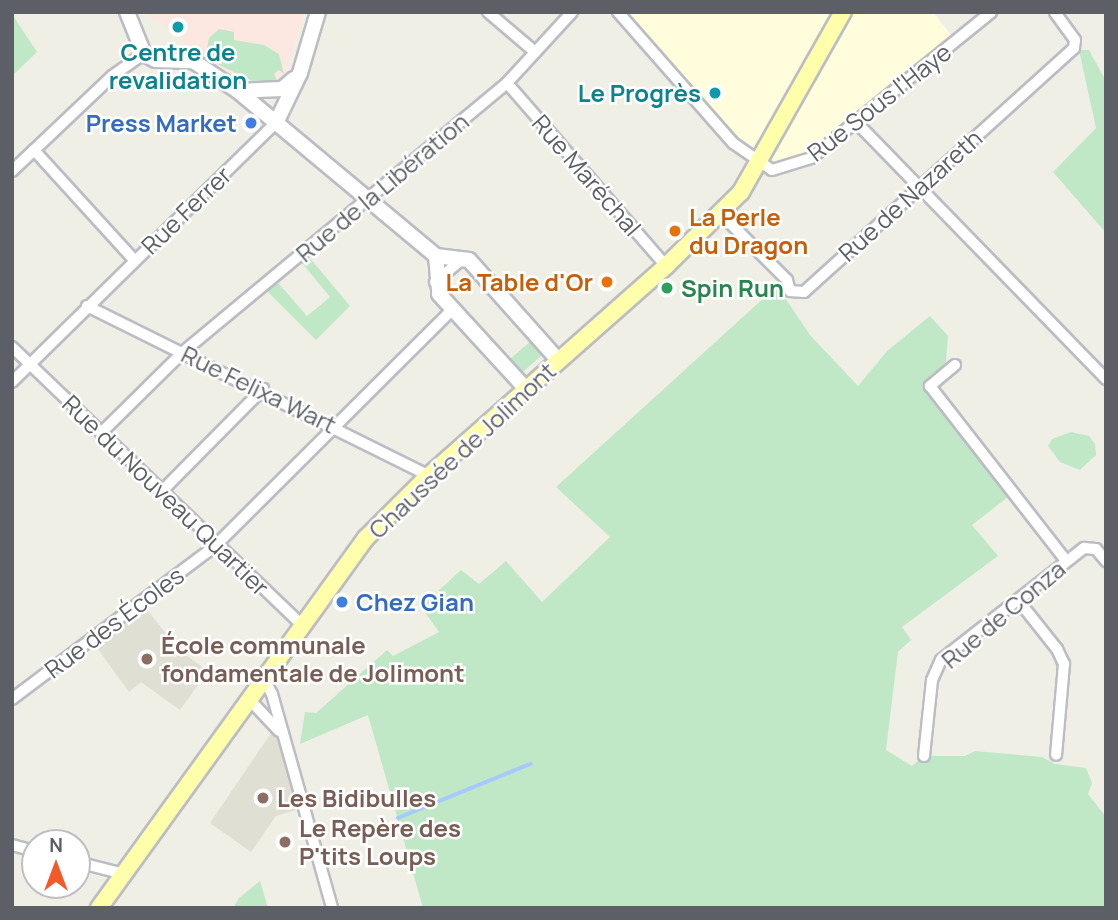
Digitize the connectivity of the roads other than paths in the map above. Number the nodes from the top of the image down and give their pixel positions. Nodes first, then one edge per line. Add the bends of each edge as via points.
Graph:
1 (127, 12) edge
2 (318, 12) edge
3 (488, 12) edge
4 (508, 12) edge
5 (572, 12) edge
6 (618, 12) edge
7 (843, 12) edge
8 (991, 12) edge
9 (1055, 12) edge
10 (499, 22) junction
11 (535, 52) junction
12 (144, 54) junction
13 (300, 73) junction
14 (507, 83) junction
15 (238, 91) junction
16 (856, 122) junction
17 (276, 123) junction
18 (34, 150) junction
19 (760, 163) junction
20 (12, 171) edge
21 (920, 184) junction
22 (367, 198) junction
23 (721, 214) junction
24 (436, 256) junction
25 (464, 258) junction
26 (134, 260) junction
27 (666, 266) junction
28 (435, 282) junction
29 (87, 306) junction
30 (453, 309) junction
31 (12, 347) edge
32 (183, 352) junction
33 (558, 360) junction
34 (29, 364) junction
35 (955, 365) dead end
36 (1106, 379) edge
37 (12, 382) edge
38 (262, 389) junction
39 (526, 389) junction
40 (337, 426) junction
41 (101, 433) junction
42 (430, 475) junction
43 (162, 491) junction
44 (216, 545) junction
45 (1066, 561) junction
46 (1106, 561) edge
47 (1018, 600) junction
48 (303, 626) junction
49 (265, 681) junction
50 (12, 699) edge
51 (250, 699) junction
52 (279, 731) junction
53 (1056, 755) dead end
54 (924, 756) dead end
55 (91, 866) edge
56 (124, 874) junction
57 (99, 908) edge
58 (332, 908) edge

1 - 12 street
2 - 13 street, Rue Ferrer
3 - 10 street
4 - 10 street
5 - 11 street, Rue de la Libération
6 - 19 street via 733,143
7 - 19 main road, Chaussée de Jolimont
8 - 16 street, Rue Sous l'Haye
9 - 21 street, Rue de Nazareth via 1075,40 1074,48
10 - 11 street
11 - 14 street, Rue de la Libération
12 - 15 street via 156,60 193,61
12 - 18 street via 112,76
13 - 15 street via 282,89
13 - 17 street, Rue Ferrer
14 - 22 street, Rue de la Libération
14 - 27 street, Rue Maréchal
15 - 17 street
16 - 19 street, Rue Sous l'Haye via 799,164 772,170
16 - 21 street
17 - 22 street
17 - 26 street, Rue Ferrer
18 - 20 street
18 - 26 street
19 - 23 main road, Chaussée de Jolimont
21 - 23 street, Rue de Nazareth via 797,294
21 - 36 street
22 - 24 street
22 - 32 street, Rue de la Libération
23 - 27 main road, Chaussée de Jolimont
24 - 25 street
24 - 28 street
25 - 28 street
25 - 33 street
26 - 29 street, Rue Ferrer
27 - 33 main road, Chaussée de Jolimont
28 - 30 street
29 - 32 street, Rue Felixa Wart
29 - 34 street, Rue Ferrer
30 - 39 street
30 - 40 street, Rue des Écoles
31 - 34 street, Rue du Nouveau Quartier
32 - 38 street, Rue Felixa Wart
32 - 41 street, Rue de la Libération
33 - 39 main road, Chaussée de Jolimont
34 - 37 street, Rue Ferrer
34 - 41 street, Rue du Nouveau Quartier
35 - 45 street via 926,389
38 - 40 street, Rue Felixa Wart
38 - 43 street
39 - 42 main road, Chaussée de Jolimont
40 - 42 street, Rue Felixa Wart
40 - 44 street, Rue des Écoles
41 - 43 street, Rue du Nouveau Quartier
42 - 48 main road, Chaussée de Jolimont via 366,538
43 - 44 street, Rue du Nouveau Quartier
44 - 48 street, Rue du Nouveau Quartier
44 - 50 street, Rue des Écoles
45 - 46 street, Rue de Conza via 1090,547
45 - 47 street, Rue de Conza
47 - 53 street via 1064,664
47 - 54 street, Rue de Conza via 941,660 932,681
48 - 49 main road, Chaussée de Jolimont
49 - 51 main road, Chaussée de Jolimont
49 - 52 street
51 - 52 street
51 - 56 main road, Chaussée de Jolimont
52 - 58 street
55 - 56 street
56 - 57 main road, Chaussée de Jolimont

